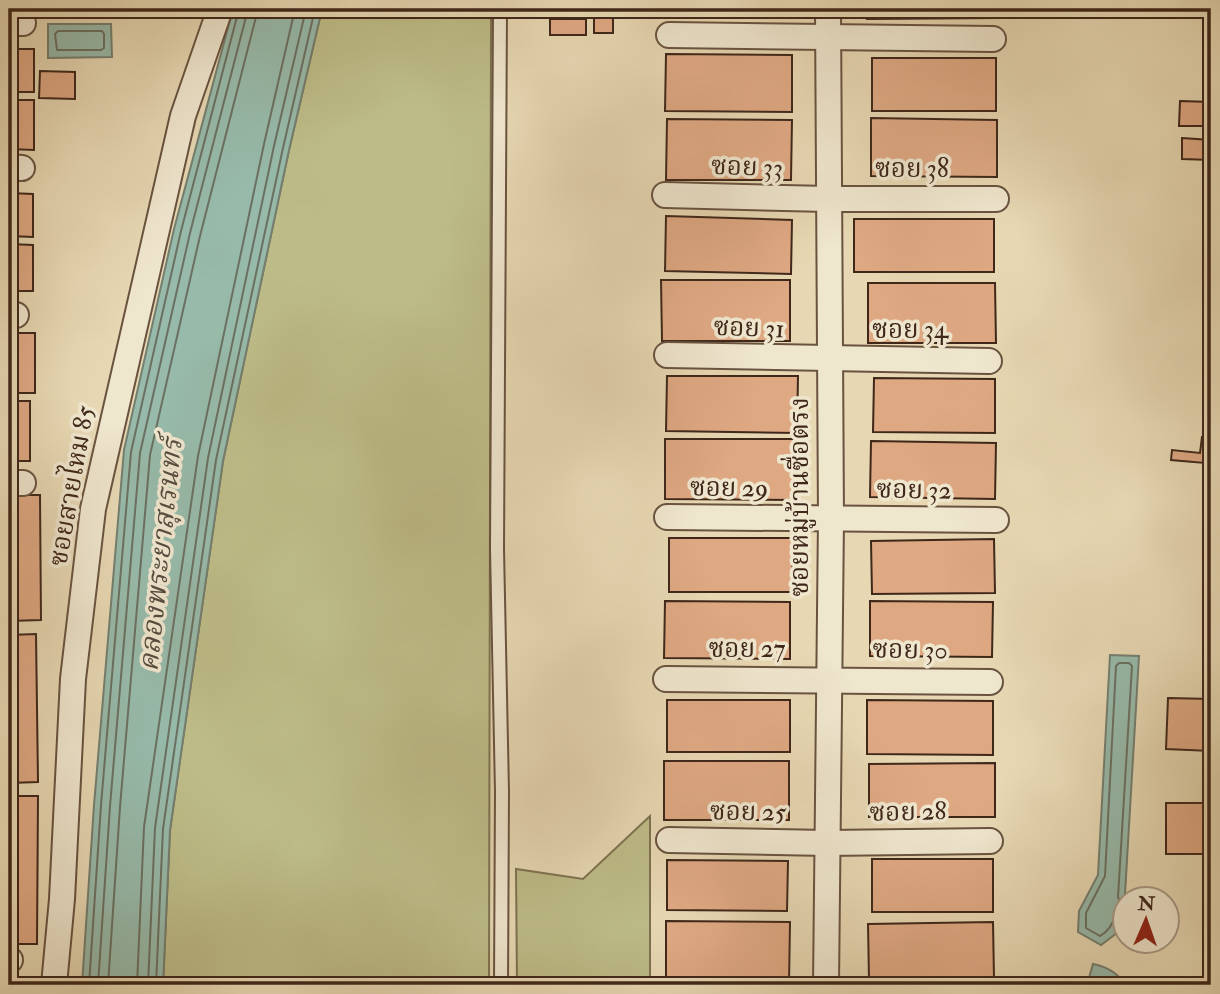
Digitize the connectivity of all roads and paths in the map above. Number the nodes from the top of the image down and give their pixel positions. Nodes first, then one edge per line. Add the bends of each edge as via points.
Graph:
1 (220, 9) edge
2 (500, 9) edge
3 (828, 9) edge
4 (669, 35) dead end
5 (827, 39) junction
6 (993, 39) dead end
7 (665, 195) dead end
8 (828, 199) junction
9 (996, 199) dead end
10 (667, 355) dead end
11 (831, 360) junction
12 (989, 360) dead end
13 (667, 517) dead end
14 (831, 519) junction
15 (996, 520) dead end
16 (666, 679) dead end
17 (829, 679) junction
18 (990, 682) dead end
19 (669, 840) dead end
20 (990, 841) dead end
21 (827, 843) junction
22 (54, 985) edge
23 (501, 985) edge
24 (826, 985) edge

1 - 22 street, ซอยสายไหม 85 via 183,116 93,509 73,678
2 - 23 lane via 497,549
3 - 5 street, ซอยหมู่บ้านซื่อตรง
4 - 5 street
5 - 6 street
5 - 8 street, ซอยหมู่บ้านซื่อตรง
7 - 8 street, ซอย 33
8 - 9 street, ซอย 38
8 - 11 street, ซอยหมู่บ้านซื่อตรง
10 - 11 street, ซอย 31
11 - 12 street, ซอย 34
11 - 14 street, ซอยหมู่บ้านซื่อตรง
13 - 14 street, ซอย 29
14 - 15 street, ซอย 32
14 - 17 street, ซอยหมู่บ้านซื่อตรง
16 - 17 street, ซอย 27
17 - 18 street, ซอย 30
17 - 21 street, ซอยหมู่บ้านซื่อตรง
19 - 21 street, ซอย 25
20 - 21 street, ซอย 28
21 - 24 street, ซอยหมู่บ้านซื่อตรง

